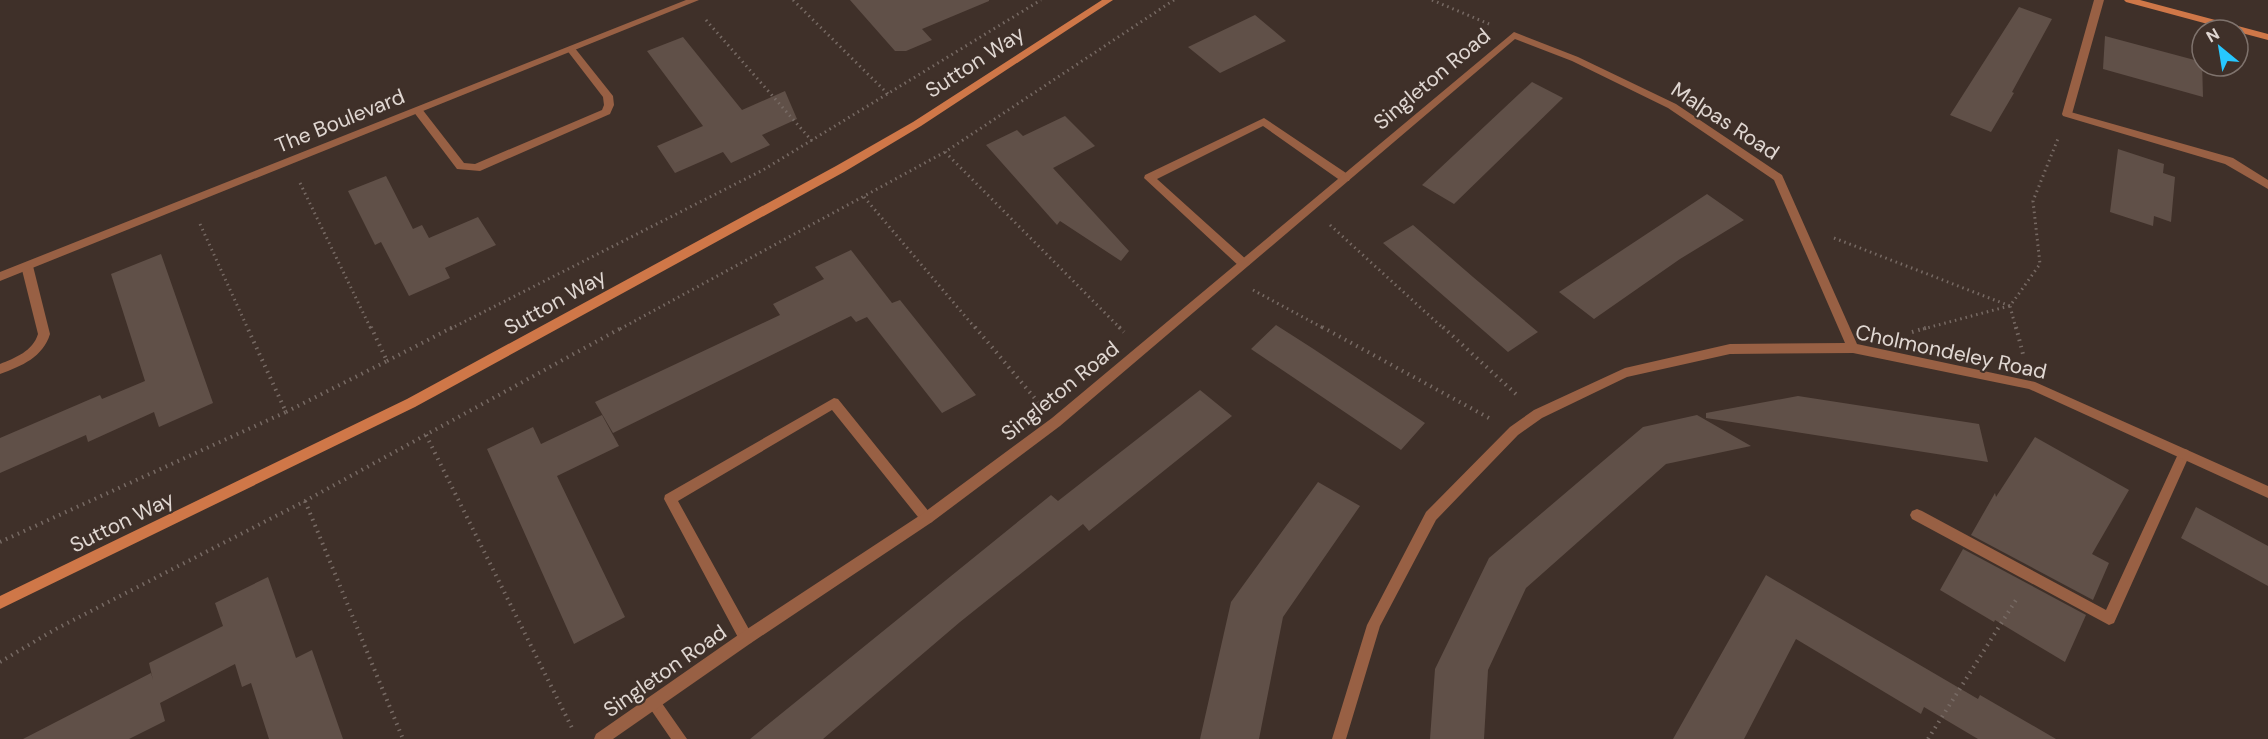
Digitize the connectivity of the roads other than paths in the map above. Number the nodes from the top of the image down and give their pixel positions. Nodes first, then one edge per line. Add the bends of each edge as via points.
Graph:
1 (1108, 0) edge
2 (2099, 0) edge
3 (2129, 0) edge
4 (692, 1) edge
5 (1514, 35) joint
6 (2268, 37) edge
7 (571, 49) junction
8 (418, 111) junction
9 (1345, 178) junction
10 (2268, 184) edge
11 (1244, 264) junction
12 (27, 266) junction
13 (0, 277) edge
14 (1853, 348) junction
15 (0, 369) edge
16 (2184, 454) junction
17 (2268, 492) edge
18 (1917, 515) dead end
19 (927, 518) junction
20 (0, 603) edge
21 (746, 638) junction
22 (654, 704) junction
23 (601, 739) edge
24 (681, 739) edge
25 (1339, 739) edge

1 - 20 main road, Sutton Way via 840,169 411,403
2 - 10 street via 2067,114 2229,161
3 - 6 main road
4 - 7 street, The Boulevard
5 - 9 street, Singleton Road
5 - 14 street, Malpas Road via 1575,59 1672,106 1778,178
7 - 8 street, The Boulevard
7 - 8 street via 608,96 606,112 476,168 460,166
8 - 12 street, The Boulevard
9 - 11 street, Singleton Road
9 - 11 street via 1264,121 1149,178
11 - 19 street, Singleton Road via 1056,422
12 - 13 street, The Boulevard
12 - 15 street via 43,343
14 - 16 street, Cholmondeley Road via 2031,385
14 - 25 street, Cholmondeley Road via 1730,350 1625,373 1538,414 1514,431 1431,516 1374,625
16 - 17 street, Cholmondeley Road
16 - 18 street via 2109,619
19 - 21 street, Singleton Road
19 - 21 street via 834,403 670,499
21 - 22 street, Singleton Road
22 - 23 street, Singleton Road
22 - 24 street

